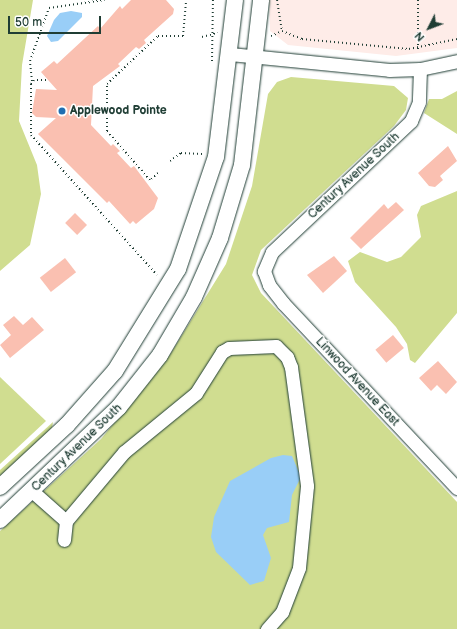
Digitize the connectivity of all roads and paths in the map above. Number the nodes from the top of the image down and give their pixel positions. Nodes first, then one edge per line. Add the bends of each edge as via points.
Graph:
1 (104, 0) edge
2 (186, 0) edge
3 (213, 0) edge
4 (235, 0) edge
5 (261, 0) edge
6 (278, 0) edge
7 (418, 0) edge
8 (211, 33) junction
9 (202, 37) dead end
10 (457, 39) edge
11 (418, 49) junction
12 (230, 54) junction
13 (256, 58) junction
14 (457, 61) edge
15 (213, 66) dead end
16 (420, 69) junction
17 (46, 80) dead end
18 (32, 81) junction
19 (203, 146) dead end
20 (202, 154) junction
21 (170, 161) dead end
22 (200, 162) dead end
23 (158, 172) dead end
24 (161, 270) dead end
25 (264, 271) joint
26 (158, 276) junction
27 (155, 282) dead end
28 (0, 487) edge
29 (457, 488) edge
30 (32, 491) junction
31 (0, 520) edge
32 (66, 521) junction
33 (64, 540) dead end
34 (267, 629) edge

1 - 18 path via 49,8 30,61
2 - 23 path via 184,36 158,36 107,84 107,131 150,180
3 - 8 path
4 - 12 main road, Century Avenue South
5 - 13 main road, Century Avenue South
6 - 11 path via 280,26 287,35 345,45
7 - 11 path
8 - 9 path
8 - 15 path
10 - 11 path
12 - 13 street
12 - 28 main road, Century Avenue South via 222,121 207,193 178,269 161,300 102,387 67,425
13 - 16 street via 389,70
13 - 30 main road, Century Avenue South via 249,122 237,183 220,238 194,297 160,355 124,402
14 - 16 street
16 - 25 street, Century Avenue South via 419,102 411,121 272,252
17 - 18 path
18 - 26 path via 29,124 32,138
19 - 20 path
20 - 21 path via 181,153
20 - 22 path
24 - 26 path
25 - 29 street, Linwood Avenue East via 269,285 283,302
26 - 27 path
30 - 31 main road, Century Avenue South
30 - 32 street
32 - 33 street
32 - 34 street via 124,452 196,393 222,352 229,348 276,346 287,357 291,368 308,486 299,568 282,612

